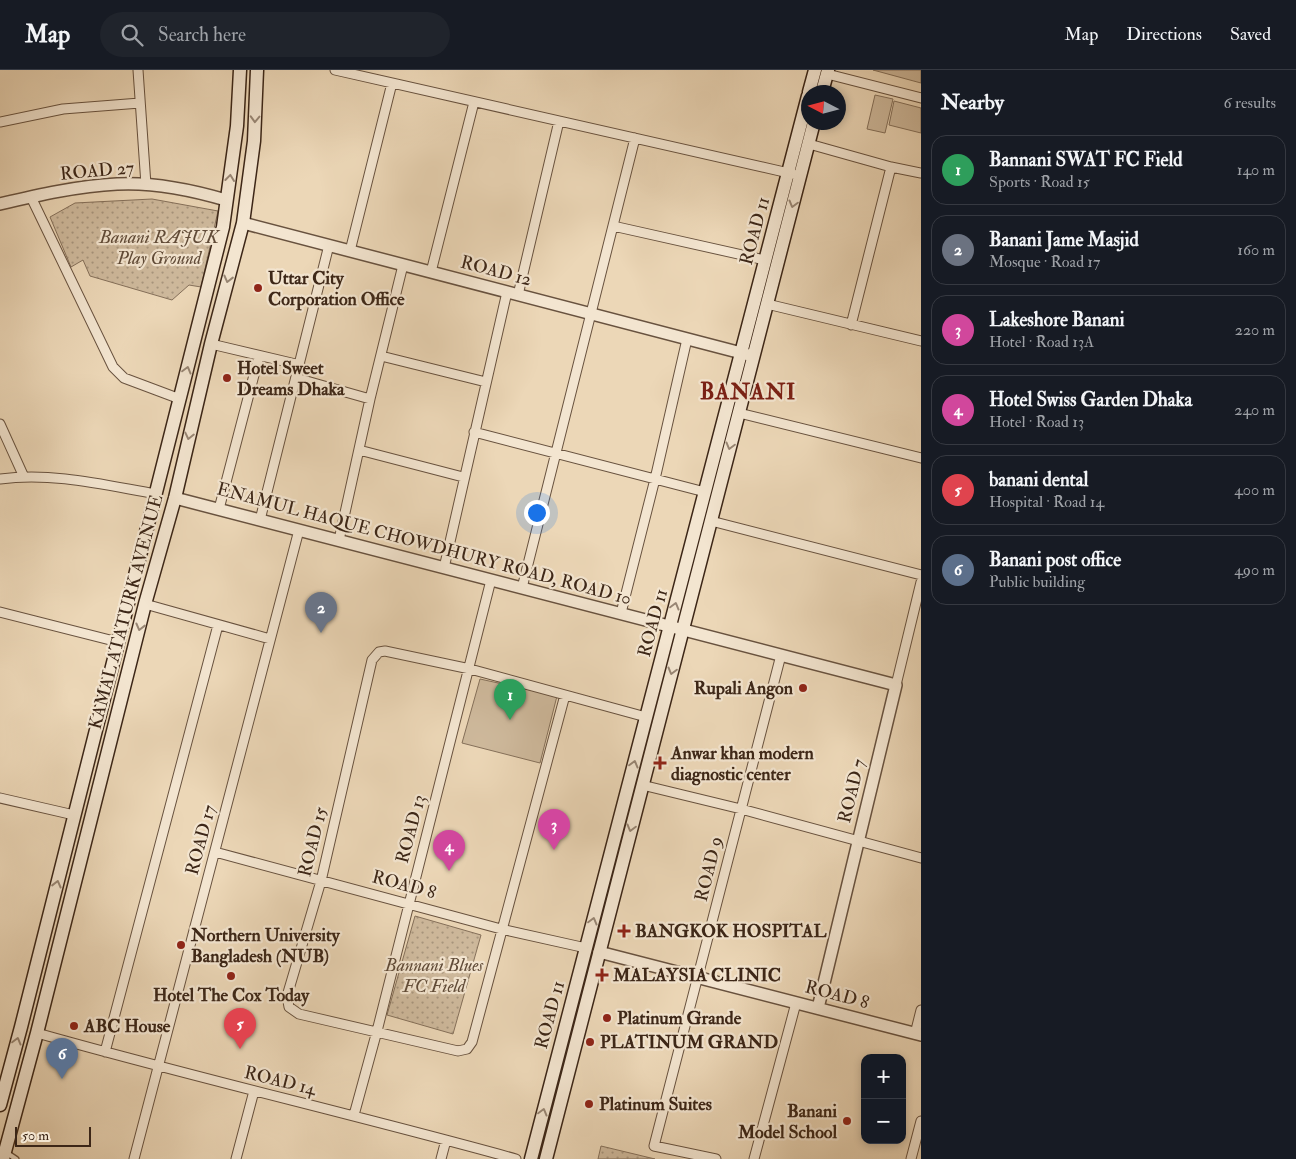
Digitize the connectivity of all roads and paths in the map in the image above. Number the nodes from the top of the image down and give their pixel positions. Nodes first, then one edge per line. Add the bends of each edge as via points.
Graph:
1 (138, 70) edge
2 (240, 70) edge
3 (257, 70) edge
4 (335, 70) edge
5 (821, 71) edge
6 (392, 83) junction
7 (814, 85) edge
8 (822, 85) edge
9 (921, 98) edge
10 (474, 102) junction
11 (140, 103) junction
12 (0, 122) edge
13 (559, 122) junction
14 (802, 130) edge
15 (812, 130) edge
16 (635, 138) junction
17 (808, 144) junction
18 (891, 166) junction
19 (921, 173) edge
20 (794, 174) junction
21 (146, 185) junction
22 (31, 197) junction
23 (226, 200) junction
24 (0, 204) edge
25 (245, 205) junction
26 (243, 223) junction
27 (613, 226) junction
28 (329, 245) junction
29 (350, 251) junction
30 (765, 260) junction
31 (403, 265) junction
32 (431, 272) junction
33 (512, 293) junction
34 (767, 304) junction
35 (592, 314) junction
36 (851, 325) junction
37 (687, 339) junction
38 (921, 341) edge
39 (211, 344) junction
40 (747, 355) junction
41 (259, 356) junction
42 (381, 356) junction
43 (300, 365) junction
44 (296, 378) junction
45 (486, 382) junction
46 (180, 399) junction
47 (370, 399) junction
48 (739, 413) junction
49 (0, 424) edge
50 (474, 432) junction
51 (359, 450) junction
52 (556, 455) junction
53 (921, 458) edge
54 (24, 477) junction
55 (463, 477) junction
56 (0, 479) edge
57 (654, 479) junction
58 (705, 492) junction
59 (156, 494) junction
60 (175, 498) junction
61 (219, 509) junction
62 (260, 520) junction
63 (711, 521) junction
64 (299, 530) junction
65 (339, 540) junction
66 (444, 568) junction
67 (921, 575) edge
68 (491, 580) junction
69 (921, 582) edge
70 (522, 588) junction
71 (146, 604) junction
72 (0, 613) edge
73 (620, 613) junction
74 (218, 626) junction
75 (670, 626) junction
76 (683, 629) junction
77 (270, 640) junction
78 (118, 642) junction
79 (781, 655) junction
80 (470, 669) junction
81 (896, 685) junction
82 (565, 694) junction
83 (646, 717) junction
84 (642, 785) junction
85 (0, 798) edge
86 (741, 809) junction
87 (74, 815) junction
88 (858, 842) junction
89 (215, 852) junction
90 (921, 858) edge
91 (321, 881) junction
92 (408, 903) junction
93 (501, 929) junction
94 (586, 948) junction
95 (599, 952) junction
96 (698, 977) junction
97 (796, 1003) junction
98 (818, 1008) junction
99 (921, 1010) edge
100 (377, 1031) junction
101 (37, 1033) junction
102 (918, 1035) edge
103 (106, 1052) junction
104 (159, 1067) junction
105 (254, 1091) junction
106 (0, 1105) edge
107 (354, 1115) junction
108 (921, 1121) edge
109 (446, 1140) junction
110 (4, 1155) edge
111 (16, 1159) edge
112 (134, 1159) edge
113 (236, 1159) edge
114 (441, 1159) edge
115 (516, 1159) edge
116 (531, 1159) edge
117 (546, 1159) edge
118 (716, 1159) edge
119 (754, 1159) edge
120 (911, 1159) edge

1 - 11 street
23 -> 2 main road, KAMAL ATATURK AVENUE via 237,126
3 -> 25 main road, KAMAL ATATURK AVENUE via 254,141
4 - 6 street
5 - 7 main road, ROAD 11
5 - 8 main road
5 - 9 street
6 - 10 street
6 - 29 street
10 - 13 street
10 - 32 street
11 - 12 street via 63,109
11 - 21 street
13 - 16 street
13 - 33 street
14 - 20 main road, ROAD 11
15 - 17 main road, ROAD 11
16 - 20 street
16 - 27 street
17 - 18 street
17 - 20 main road, ROAD 11
18 - 19 street
18 - 36 street
20 - 30 main road, ROAD 11
20 -> 34 main road, ROAD 11
21 - 22 street, ROAD 27 via 118,184
21 - 23 street, ROAD 27
22 - 24 street, ROAD 27
22 - 46 street via 113,367 124,378
23 - 25 main road
46 -> 23 main road, KAMAL ATATURK AVENUE via 223,227
25 - 26 main road, KAMAL ATATURK AVENUE
26 - 28 street, ROAD 12
26 -> 39 main road, KAMAL ATATURK AVENUE
27 - 30 street
27 - 35 street
28 - 29 street, ROAD 12
28 - 43 street
29 - 31 street, ROAD 12
30 - 40 main road, ROAD 11
31 - 32 street, ROAD 12
31 - 42 street
32 - 33 street, ROAD 12
33 - 35 street, ROAD 12
33 - 45 street
34 - 36 street
34 - 40 main road, ROAD 11
35 - 37 street, ROAD 12
35 - 52 street
36 - 38 street
37 - 40 street, ROAD 12
37 - 57 street
39 - 41 street
39 -> 60 main road, KAMAL ATATURK AVENUE
40 - 48 main road, ROAD 11
40 - 58 main road, ROAD 11
41 - 43 street
41 - 61 street
42 - 45 street
42 - 47 street
43 - 44 street
44 - 47 street
44 - 62 street
45 - 50 street
46 - 59 main road, KAMAL ATATURK AVENUE
47 - 51 street
48 - 53 street
48 -> 63 main road, ROAD 11
49 - 54 street
50 - 52 street
50 - 55 street
51 - 55 street
51 - 65 street
52 - 57 street
52 - 70 street
54 - 56 street
54 - 59 street via 66,478
55 - 66 street
57 - 58 street
57 - 73 street
75 -> 58 main road, ROAD 11
59 - 60 main road
59 - 78 main road, KAMAL ATATURK AVENUE
60 - 61 street, ENAMUL HAQUE CHOWDHURY ROAD, ROAD 10
60 - 71 main road, KAMAL ATATURK AVENUE
61 - 62 street, ENAMUL HAQUE CHOWDHURY ROAD, ROAD 10
62 - 64 street, ENAMUL HAQUE CHOWDHURY ROAD, ROAD 10
63 - 67 street
63 - 76 main road, ROAD 11
64 - 65 street, ENAMUL HAQUE CHOWDHURY ROAD, ROAD 10
64 - 77 street, ROAD 17
65 - 66 street, ENAMUL HAQUE CHOWDHURY ROAD, ROAD 10
66 - 68 street, ENAMUL HAQUE CHOWDHURY ROAD, ROAD 10
68 - 70 street, ENAMUL HAQUE CHOWDHURY ROAD, ROAD 10
68 - 80 street, ROAD 13
69 - 81 street, ROAD 7
70 - 73 street, ENAMUL HAQUE CHOWDHURY ROAD, ROAD 10
71 - 74 street
71 -> 101 main road, KAMAL ATATURK AVENUE
72 - 78 street
73 - 75 street, ENAMUL HAQUE CHOWDHURY ROAD, ROAD 10
74 - 77 street
74 - 103 street
75 - 76 street, ENAMUL HAQUE CHOWDHURY ROAD, ROAD 10
75 - 83 main road, ROAD 11
76 - 79 street, ENAMUL HAQUE CHOWDHURY ROAD, ROAD 10
76 -> 84 main road, ROAD 11
77 - 89 street, ROAD 17
78 - 87 main road, KAMAL ATATURK AVENUE
79 - 81 street, ENAMUL HAQUE CHOWDHURY ROAD, ROAD 10
79 - 86 street, ROAD 9
80 - 82 street, ROAD 15
80 - 91 street, ROAD 15 via 385,651 374,656
80 - 92 street, ROAD 13
81 - 88 street, ROAD 7
82 - 83 street, ROAD 15
82 - 93 street
94 -> 83 main road, ROAD 11
84 - 86 street
84 -> 95 main road, ROAD 11
85 - 87 street
86 - 88 street
86 - 96 street, ROAD 9
106 -> 87 main road, KAMAL ATATURK AVENUE
88 - 90 street
88 - 98 street, ROAD 7
89 - 91 street, ROAD 8
89 - 104 street, ROAD 17
91 - 92 street, ROAD 8
91 - 100 street, ROAD 15 via 287,996 289,1008 299,1014
92 - 93 street, ROAD 8
92 - 100 street, ROAD 13
93 - 94 street, ROAD 8
93 - 100 street, ROAD 15 via 472,1042 467,1049 458,1051
94 - 95 main road
116 -> 94 main road, ROAD 11
95 - 96 street, ROAD 8
95 - 117 main road, ROAD 11
96 - 97 street, ROAD 8
96 - 118 street, ROAD 9 via 654,1146
97 - 98 street, ROAD 8
97 - 119 street
98 - 102 street, ROAD 8
99 - 102 street
100 - 107 street, ROAD 13
101 - 103 street, ROAD 14
101 - 110 main road, KAMAL ATATURK AVENUE
103 - 104 street, ROAD 14
104 - 105 street, ROAD 14
104 - 112 street, ROAD 17
105 - 107 street, ROAD 14
105 - 113 street
107 - 109 street, ROAD 14
108 - 120 street
109 - 114 street
109 - 115 street, ROAD 14
110 - 111 lane

